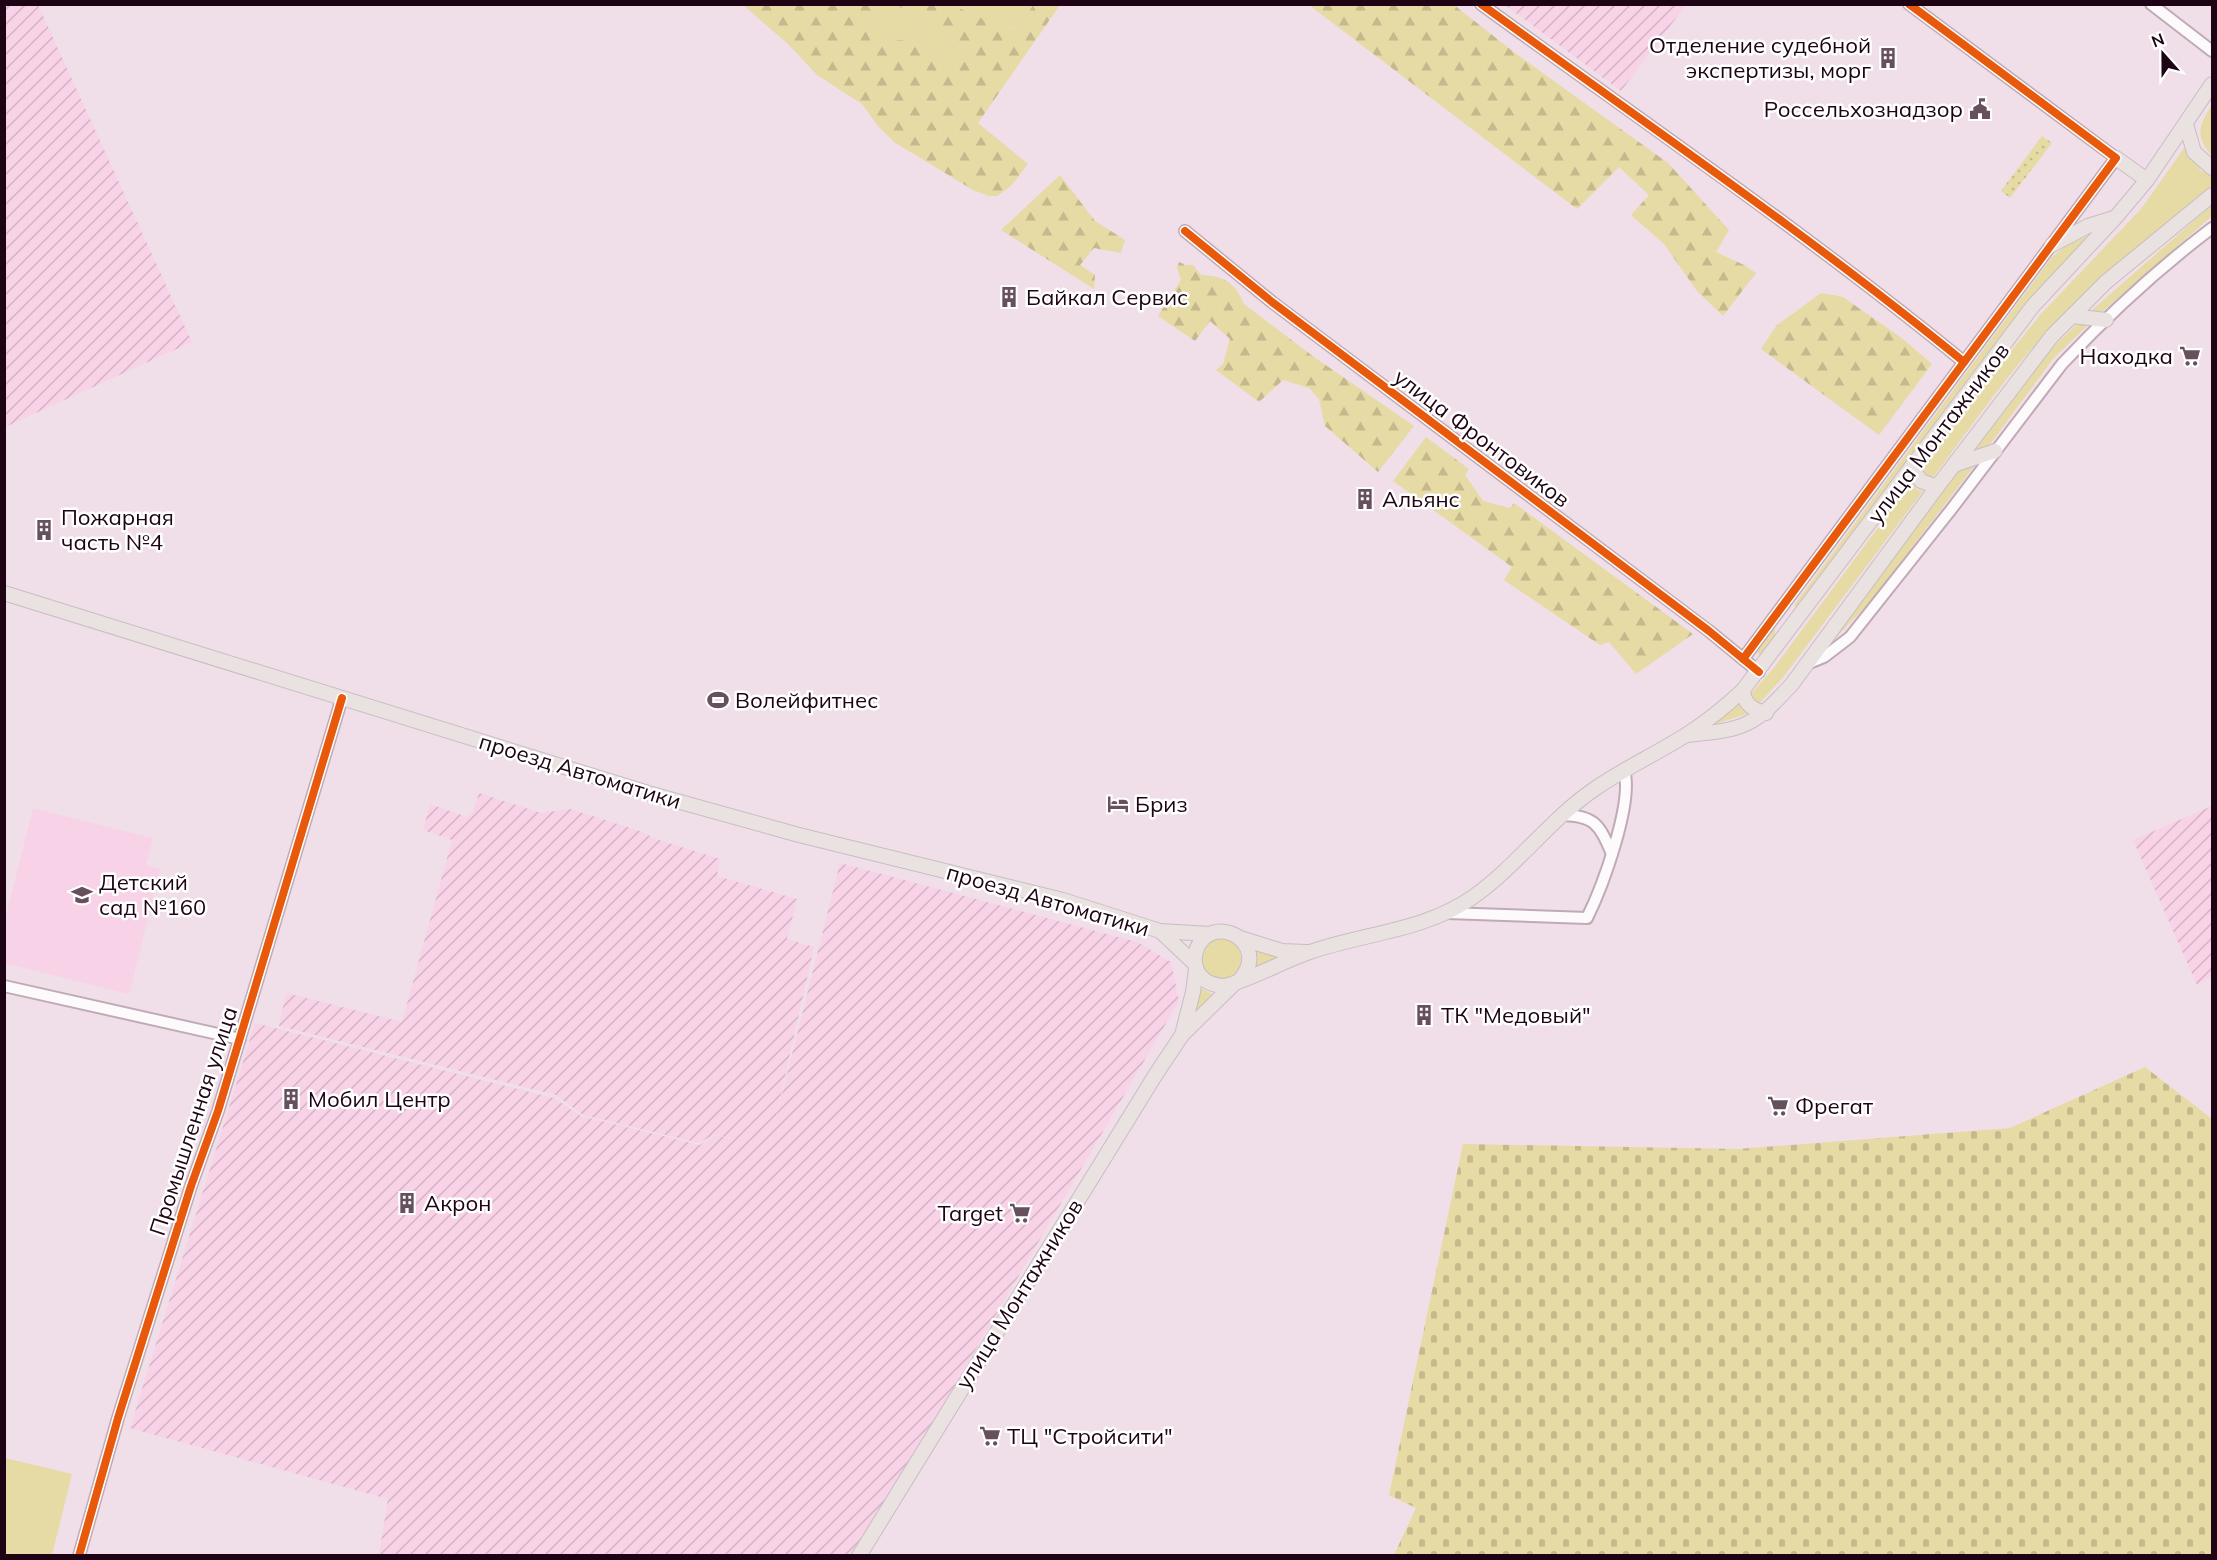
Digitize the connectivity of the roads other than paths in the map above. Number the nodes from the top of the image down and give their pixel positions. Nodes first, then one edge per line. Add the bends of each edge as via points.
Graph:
1 (1481, 4) edge
2 (1910, 4) edge
3 (2151, 4) edge
4 (2212, 51) edge
5 (2212, 84) edge
6 (2186, 124) junction
7 (2116, 158) junction
8 (2212, 168) edge
9 (2147, 180) junction
10 (2212, 195) edge
11 (2116, 217) junction
12 (2212, 228) edge
13 (1185, 231) dead end
14 (2052, 245) junction
15 (2072, 316) junction
16 (2106, 320) junction
17 (1964, 362) junction
18 (1995, 451) junction
19 (1954, 465) junction
20 (1912, 468) junction
21 (1937, 488) junction
22 (4, 593) edge
23 (1782, 609) junction
24 (1788, 633) junction
25 (1743, 659) junction
26 (1807, 664) junction
27 (1759, 672) junction
28 (1743, 690) junction
29 (342, 698) junction
30 (1766, 713) junction
31 (1685, 735) junction
32 (1624, 770) junction
33 (1562, 815) junction
34 (1612, 854) junction
35 (1447, 913) junction
36 (1160, 931) junction
37 (1210, 934) junction
38 (1240, 938) junction
39 (1309, 952) junction
40 (1196, 966) junction
41 (1237, 983) junction
42 (4, 986) edge
43 (1182, 1035) junction
44 (240, 1039) junction
45 (80, 1556) edge
46 (859, 1556) edge

1 - 17 street via 1806,238
2 - 7 street
3 - 4 street
5 - 6 main road, улица Монтажников
6 - 8 main road via 2194,152
6 - 9 main road, улица Монтажников
7 - 9 main road
7 - 14 street
9 - 11 main road, улица Монтажников
10 - 15 main road, улица Монтажников via 2133,258
11 - 14 main road
11 - 20 main road, улица Монтажников via 2033,306
12 - 16 street
13 - 25 street, улица Фронтовиков via 1272,302
14 - 17 street
15 - 16 main road
15 - 19 main road, улица Монтажников via 2052,336
16 - 18 street via 2062,364
17 - 23 street
18 - 19 main road
18 - 26 street via 1850,637 1824,657
19 - 21 main road, улица Монтажников
20 - 21 main road via 1921,481
20 - 24 main road, улица Монтажников
21 - 26 main road, улица Монтажников
22 - 29 main road, проезд Автоматики
23 - 24 street
23 - 25 street
24 - 27 main road, улица Монтажников
25 - 27 street, улица Фронтовиков
26 - 30 main road, улица Монтажников
27 - 28 main road, улица Монтажников
28 - 30 main road via 1749,705
28 - 31 main road, улица Монтажников
29 - 36 main road, проезд Автоматики via 799,836 1063,900
29 - 44 street, Промышленная улица
30 - 31 main road, улица Монтажников via 1738,728
31 - 32 main road, улица Монтажников
32 - 33 main road, улица Монтажников
32 - 34 street via 1627,789
33 - 34 street via 1581,816 1598,825
33 - 35 main road, улица Монтажников via 1494,882
34 - 35 street via 1587,918
35 - 39 main road, улица Монтажников
36 - 37 main road, проезд Автоматики
36 - 40 main road, проезд Автоматики
37 - 38 main road via 1226,932
37 - 40 main road via 1198,946
38 - 39 main road, улица Монтажников via 1282,951
38 - 41 main road via 1248,948 1250,960 1247,972
39 - 41 main road, улица Монтажников
40 - 41 main road via 1208,983
40 - 43 main road, улица Монтажников
41 - 43 main road, улица Монтажников
42 - 44 street
43 - 46 main road, улица Монтажников
44 - 45 street, Промышленная улица via 118,1418

